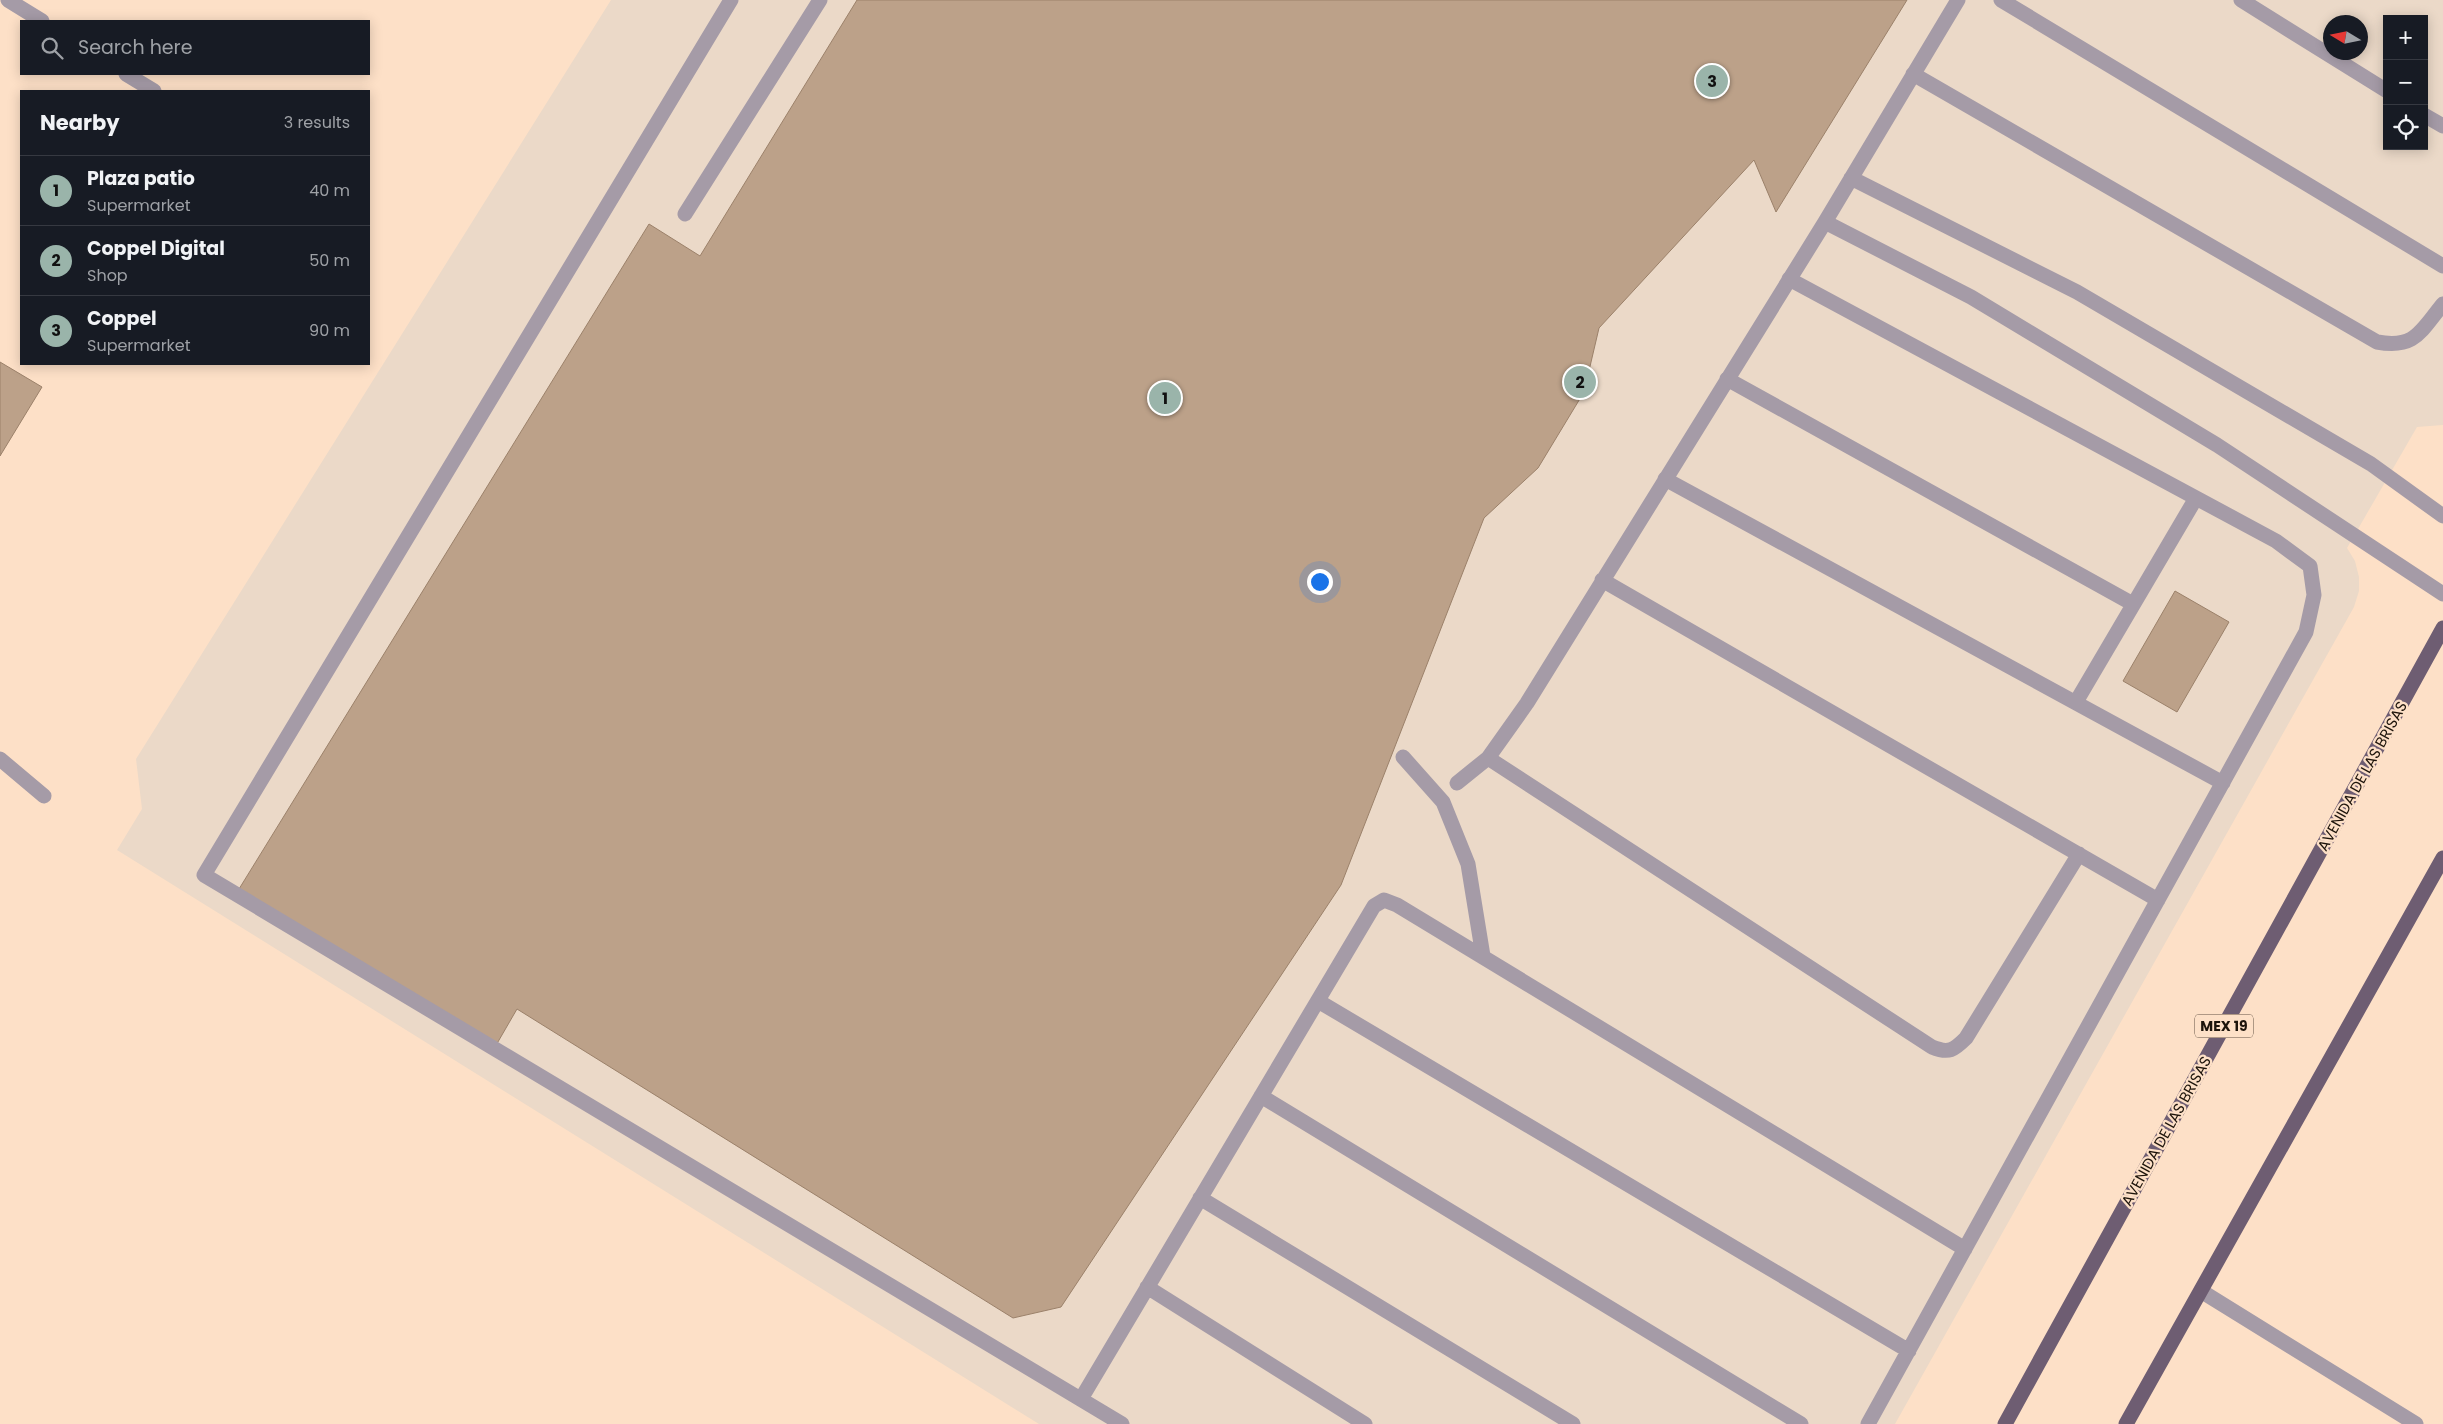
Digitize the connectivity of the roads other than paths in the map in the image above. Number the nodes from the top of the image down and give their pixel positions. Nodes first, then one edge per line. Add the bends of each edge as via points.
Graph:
1 (8, 0) edge
2 (731, 0) edge
3 (820, 0) edge
4 (1958, 0) edge
5 (2001, 0) edge
6 (2241, 0) edge
7 (40, 20) edge
8 (1913, 74) junction
9 (128, 75) edge
10 (2383, 89) edge
11 (152, 90) edge
12 (2428, 117) edge
13 (2443, 126) edge
14 (1851, 178) junction
15 (685, 214) dead end
16 (1825, 222) junction
17 (2443, 266) edge
18 (1789, 279) junction
19 (2443, 304) edge
20 (1727, 379) junction
21 (1666, 479) junction
22 (2196, 498) junction
23 (2443, 516) edge
24 (1602, 580) junction
25 (2443, 594) edge
26 (2133, 604) junction
27 (2443, 628) edge
28 (2076, 702) junction
29 (1402, 756) dead end
30 (1488, 758) junction
31 (0, 759) edge
32 (2223, 782) junction
33 (1457, 783) dead end
34 (44, 796) dead end
35 (2079, 854) junction
36 (2443, 858) edge
37 (2158, 900) junction
38 (1483, 956) junction
39 (1318, 1001) junction
40 (1261, 1096) junction
41 (1200, 1198) junction
42 (1965, 1250) junction
43 (1147, 1287) junction
44 (2201, 1291) junction
45 (1909, 1351) junction
46 (1081, 1399) junction
47 (1122, 1424) edge
48 (1365, 1424) edge
49 (1573, 1424) edge
50 (1801, 1424) edge
51 (1868, 1424) edge
52 (2005, 1424) edge
53 (2126, 1424) edge
54 (2416, 1424) edge

1 - 7 street
2 - 46 street via 204,876
3 - 15 street
4 - 8 street
5 - 17 street
6 - 10 street
8 - 14 street
8 - 19 street via 2377,342 2395,345 2410,342
9 - 11 street
12 - 13 street
14 - 16 street
14 - 23 street via 2077,292 2370,464
16 - 18 street
16 - 25 street via 1971,297 2217,445
18 - 20 street
18 - 22 street
20 - 21 street
20 - 26 street
21 - 24 street
21 - 28 street
22 - 26 street
22 - 32 street via 2276,541 2310,566 2314,595 2306,632
24 - 30 street
24 - 35 street
26 - 28 street
27 - 52 main road, AVENIDA DE LAS BRISAS / MEX 19
28 - 32 street
29 - 38 street via 1443,802 1468,864
30 - 33 street
30 - 35 street via 1932,1048 1944,1052 1954,1050 1966,1038
31 - 34 street
32 - 37 street
35 - 37 street
36 - 44 main road
37 - 42 street
38 - 39 street via 1384,900 1374,906
38 - 42 street
39 - 40 street
39 - 45 street
40 - 41 street
40 - 50 street
41 - 43 street
41 - 49 street
42 - 45 street
43 - 46 street
43 - 48 street
44 - 53 main road
44 - 54 street
45 - 51 street
46 - 47 street

